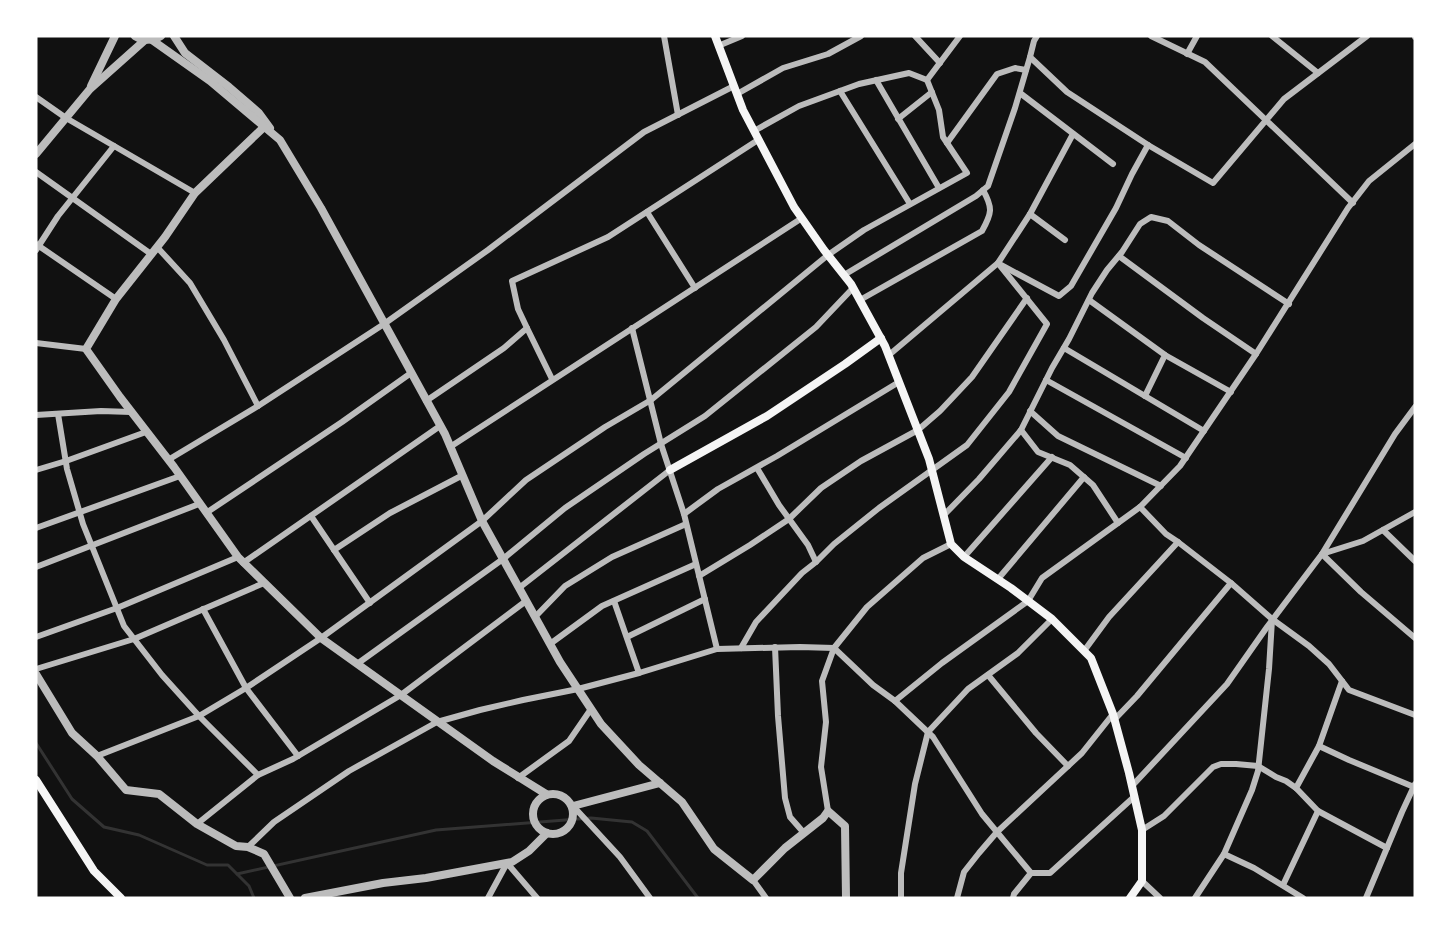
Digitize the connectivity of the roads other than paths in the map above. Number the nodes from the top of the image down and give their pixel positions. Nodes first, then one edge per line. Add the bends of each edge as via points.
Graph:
1 (115, 36) edge
2 (135, 36) edge
3 (161, 36) edge
4 (174, 36) edge
5 (664, 36) edge
6 (715, 36) edge
7 (742, 36) edge
8 (861, 36) edge
9 (915, 36) edge
10 (1037, 36) edge
11 (1151, 36) edge
12 (1197, 36) edge
13 (1272, 36) edge
14 (1353, 36) edge
15 (1367, 36) edge
16 (958, 37) edge
17 (148, 40) junction
18 (1357, 43) junction
19 (718, 46) junction
20 (1187, 54) junction
21 (1030, 57) junction
22 (940, 63) junction
23 (1026, 70) junction
24 (1318, 73) junction
25 (876, 80) junction
26 (927, 80) junction
27 (90, 89) junction
28 (735, 90) junction
29 (840, 91) junction
30 (932, 92) junction
31 (1020, 93) junction
32 (36, 97) edge
33 (678, 115) junction
34 (66, 118) junction
35 (898, 118) junction
36 (1265, 120) junction
37 (264, 127) junction
38 (753, 131) junction
39 (1073, 134) junction
40 (276, 136) junction
41 (758, 140) junction
42 (947, 143) junction
43 (1415, 144) edge
44 (1148, 145) junction
45 (114, 146) junction
46 (36, 154) edge
47 (1113, 164) dead end
48 (36, 172) edge
49 (939, 188) junction
50 (983, 190) junction
51 (195, 193) junction
52 (73, 198) junction
53 (1353, 202) junction
54 (910, 204) junction
55 (647, 212) junction
56 (1030, 214) junction
57 (802, 218) junction
58 (1065, 240) dead end
59 (37, 246) edge
60 (154, 250) junction
61 (828, 255) junction
62 (1119, 256) junction
63 (998, 263) junction
64 (844, 275) junction
65 (695, 288) junction
66 (853, 288) junction
67 (1027, 298) junction
68 (116, 299) junction
69 (860, 300) junction
70 (1089, 300) junction
71 (1289, 304) junction
72 (384, 324) junction
73 (526, 328) junction
74 (632, 328) junction
75 (881, 338) junction
76 (36, 343) edge
77 (1064, 348) junction
78 (86, 349) junction
79 (1256, 354) junction
80 (889, 355) junction
81 (1165, 355) junction
82 (411, 373) junction
83 (552, 380) junction
84 (1046, 380) junction
85 (899, 382) junction
86 (1231, 392) junction
87 (1145, 396) junction
88 (651, 400) junction
89 (426, 401) junction
90 (258, 406) junction
91 (1415, 406) edge
92 (131, 411) junction
93 (1030, 411) junction
94 (58, 414) junction
95 (36, 415) edge
96 (440, 426) junction
97 (918, 430) junction
98 (1021, 430) junction
99 (1204, 431) junction
100 (146, 432) junction
101 (661, 444) junction
102 (450, 447) junction
103 (1052, 457) junction
104 (1186, 458) junction
105 (168, 460) junction
106 (66, 461) junction
107 (757, 468) junction
108 (36, 470) edge
109 (670, 470) junction
110 (932, 471) junction
111 (462, 475) junction
112 (180, 476) junction
113 (1084, 477) junction
114 (1161, 486) junction
115 (199, 504) junction
116 (1140, 507) junction
117 (1415, 512) edge
118 (80, 513) junction
119 (206, 513) junction
120 (684, 514) junction
121 (944, 515) junction
122 (311, 516) junction
123 (789, 519) junction
124 (482, 521) junction
125 (1118, 523) junction
126 (686, 525) junction
127 (36, 528) edge
128 (1383, 530) junction
129 (1178, 542) junction
130 (951, 544) junction
131 (92, 546) junction
132 (334, 550) junction
133 (1322, 554) junction
134 (238, 556) junction
135 (964, 557) junction
136 (503, 559) junction
137 (1415, 561) edge
138 (816, 562) junction
139 (243, 563) junction
140 (696, 564) junction
141 (36, 567) edge
142 (699, 576) junction
143 (998, 579) junction
144 (264, 582) junction
145 (1231, 582) junction
146 (519, 588) junction
147 (705, 599) junction
148 (1028, 600) junction
149 (526, 601) junction
150 (614, 601) junction
151 (370, 603) junction
152 (117, 608) junction
153 (203, 609) junction
154 (535, 617) junction
155 (1052, 619) junction
156 (1272, 619) junction
157 (36, 637) edge
158 (627, 637) junction
159 (321, 638) junction
160 (1415, 638) edge
161 (134, 639) junction
162 (550, 644) junction
163 (775, 647) junction
164 (741, 648) junction
165 (834, 648) junction
166 (717, 649) junction
167 (1084, 651) junction
168 (357, 664) junction
169 (36, 669) edge
170 (639, 673) junction
171 (36, 674) edge
172 (988, 675) junction
173 (1342, 681) junction
174 (246, 688) junction
175 (578, 689) junction
176 (401, 694) junction
177 (895, 701) junction
178 (591, 709) junction
179 (1415, 715) edge
180 (199, 716) junction
181 (1114, 717) junction
182 (437, 722) junction
183 (928, 732) junction
184 (1319, 746) junction
185 (97, 756) junction
186 (298, 756) junction
187 (1068, 766) junction
188 (1258, 766) junction
189 (258, 776) junction
190 (518, 778) junction
191 (36, 780) edge
192 (660, 783) junction
193 (1414, 786) edge
194 (1296, 788) junction
195 (1133, 791) junction
196 (546, 794) junction
197 (573, 806) junction
198 (828, 811) junction
199 (1318, 811) junction
200 (197, 824) junction
201 (1142, 830) junction
202 (997, 832) junction
203 (547, 833) junction
204 (804, 833) junction
205 (248, 847) junction
206 (1387, 848) junction
207 (1224, 854) junction
208 (507, 863) junction
209 (1031, 873) junction
210 (753, 880) junction
211 (1142, 881) junction
212 (1283, 885) junction
213 (121, 898) edge
214 (290, 898) edge
215 (305, 898) edge
216 (488, 898) edge
217 (537, 898) edge
218 (650, 898) edge
219 (766, 898) edge
220 (846, 898) edge
221 (901, 898) edge
222 (957, 898) edge
223 (1013, 898) edge
224 (1130, 898) edge
225 (1160, 898) edge
226 (1195, 898) edge
227 (1303, 898) edge
228 (1366, 898) edge

1 - 27 street
2 - 17 street
3 - 17 street
4 - 40 street via 185,53 259,113
5 - 33 street
6 - 19 main road
7 - 19 street
8 - 28 street via 828,54 783,68
9 - 22 street
10 - 21 street
11 - 20 street
12 - 20 street
13 - 24 street
14 - 18 street
15 - 18 street
16 - 22 street
17 - 27 street
17 - 37 street via 210,81
18 - 24 street
19 - 28 main road
20 - 36 street via 1205,62
21 - 23 street
21 - 44 street via 1067,92
22 - 26 street
23 - 31 street
23 - 42 street via 1015,68 997,74
24 - 36 street via 1284,99
25 - 26 street via 909,73
25 - 29 street
25 - 35 street
26 - 30 street
27 - 34 street
28 - 33 street
28 - 38 main road
29 - 38 street via 799,106
29 - 54 street
30 - 35 street
30 - 42 street
31 - 39 street
31 - 50 street via 988,186
32 - 34 street
33 - 72 street via 644,132
34 - 45 street
34 - 46 street
35 - 49 street
36 - 44 street via 1213,183
36 - 53 street
37 - 40 street
37 - 51 street
38 - 41 main road
39 - 47 street
39 - 56 street
40 - 72 street via 321,208
41 - 55 street
41 - 57 main road
42 - 49 street via 967,173
43 - 53 street via 1369,181
44 - 63 street via 1071,286 1059,296
45 - 51 street
45 - 52 street
48 - 52 street
49 - 54 street
50 - 64 street
50 - 69 street via 991,215 982,231
51 - 60 street
52 - 59 street
52 - 60 street
53 - 71 street
54 - 61 street
55 - 65 street
55 - 73 street via 608,237 512,281
56 - 58 street
56 - 63 street
57 - 61 main road
57 - 65 street
59 - 68 street
60 - 68 street
60 - 90 street via 190,283
61 - 64 main road
61 - 88 street
62 - 70 street
62 - 71 street via 1140,224 1151,217 1168,221
62 - 79 street
63 - 67 street
63 - 80 street
64 - 66 main road
65 - 74 street
66 - 69 main road
66 - 101 street via 816,327 768,367
67 - 97 street via 972,377
67 - 110 street via 1047,324 995,410 967,445
68 - 78 street
69 - 75 main road
70 - 77 street
70 - 81 street
71 - 79 street
72 - 82 street
72 - 90 street
73 - 83 street
73 - 89 street via 504,348
74 - 83 street
74 - 88 street
75 - 80 main road
75 - 109 main road via 767,416
76 - 78 street
77 - 84 street
77 - 87 street
78 - 92 street
79 - 86 street
80 - 85 main road
81 - 86 street
81 - 87 street
82 - 89 street
82 - 119 street
83 - 102 street
84 - 93 street
84 - 104 street
85 - 97 main road
85 - 107 street
86 - 99 street
87 - 99 street
88 - 101 street
88 - 124 street via 526,480
89 - 96 street
90 - 105 street
91 - 133 street
92 - 94 street
92 - 100 street
93 - 98 street
93 - 114 street via 1058,436
94 - 95 street
94 - 106 street
96 - 102 street
96 - 122 street
97 - 110 main road
97 - 123 street via 821,488
98 - 103 street via 1038,452
98 - 121 street
99 - 104 street
100 - 105 street
100 - 106 street
101 - 109 street
101 - 136 street via 565,508
102 - 111 street
103 - 113 street
103 - 135 street
104 - 114 street
105 - 112 street
106 - 108 street
106 - 118 street
107 - 120 street via 718,489
107 - 123 street
109 - 120 street
109 - 146 street
110 - 121 main road
110 - 138 street via 879,508
111 - 124 street
111 - 132 street via 390,513
112 - 115 street
112 - 118 street
113 - 125 street
113 - 143 street
114 - 116 street
115 - 119 street
115 - 131 street
116 - 125 street
116 - 129 street
117 - 128 street
118 - 127 street
118 - 131 street
119 - 134 street
120 - 126 street
121 - 130 main road
122 - 132 street
122 - 139 street
123 - 138 street
123 - 142 street
124 - 136 street
124 - 151 street
125 - 148 street via 1042,578
126 - 140 street
126 - 154 street via 612,557 565,586
128 - 133 street
128 - 137 street
129 - 145 street
129 - 167 street via 1109,617
130 - 135 main road
130 - 165 street via 923,558 867,607
131 - 141 street
131 - 152 street
132 - 151 street
133 - 156 street
133 - 160 street
134 - 139 street
134 - 152 street
135 - 143 main road
136 - 146 street
136 - 168 street
138 - 164 street via 756,622
139 - 144 street
140 - 142 street
140 - 150 street
142 - 147 street
143 - 148 main road
144 - 153 street
144 - 159 street
145 - 156 street
145 - 181 street via 1137,696
146 - 149 street
147 - 158 street
147 - 166 street
148 - 155 main road
148 - 177 street
149 - 154 street
149 - 176 street
150 - 158 street
150 - 162 street
151 - 159 street
152 - 157 street
152 - 161 street
153 - 161 street
153 - 174 street
154 - 162 street
155 - 167 main road
155 - 172 street via 1018,653
156 - 173 street via 1316,652
156 - 188 street
156 - 195 street via 1227,684
158 - 170 street
159 - 168 street
159 - 174 street
161 - 169 street
161 - 180 street
162 - 175 street
163 - 164 street
163 - 165 street
163 - 204 street via 785,798 790,817
164 - 166 street
165 - 177 street
165 - 198 street via 822,681 826,722 821,767
166 - 170 street
167 - 181 main road via 1091,658
168 - 176 street
170 - 175 street
171 - 185 street via 72,733
172 - 183 street via 968,689
172 - 187 street
173 - 179 street via 1349,690
173 - 184 street
174 - 180 street
174 - 186 street
175 - 178 street
175 - 182 street
176 - 182 street
176 - 186 street
177 - 183 street
178 - 190 street via 568,741
178 - 192 street via 639,765
180 - 185 street
180 - 189 street
181 - 187 street
181 - 195 main road
182 - 190 street
182 - 205 street via 349,771 274,822
183 - 202 street
183 - 221 street via 915,784 901,873
184 - 193 street
184 - 194 street
185 - 200 street via 126,790 159,794
186 - 189 street
187 - 202 street
188 - 194 street
188 - 201 street via 1213,767 1164,816
188 - 207 street via 1252,790
189 - 200 street
190 - 196 street
191 - 213 main road via 94,871
192 - 197 street
192 - 210 street via 682,802 714,849
193 - 206 street
194 - 199 street
195 - 201 main road
195 - 209 street via 1050,873
196 - 197 street via 565,796
196 - 203 street via 536,802 533,814 537,826
197 - 203 street via 570,825 560,833
197 - 218 street via 620,857
198 - 204 street
198 - 220 street via 845,826
199 - 206 street
199 - 212 street
200 - 205 street via 237,846
201 - 211 main road
202 - 209 street
202 - 222 street via 964,872
203 - 208 street via 530,851
204 - 210 street
205 - 214 street via 264,854
206 - 228 street
207 - 212 street
207 - 226 street
208 - 215 street
208 - 216 street
208 - 217 street
209 - 223 street
210 - 219 street
211 - 224 main road
211 - 225 street
212 - 227 street

